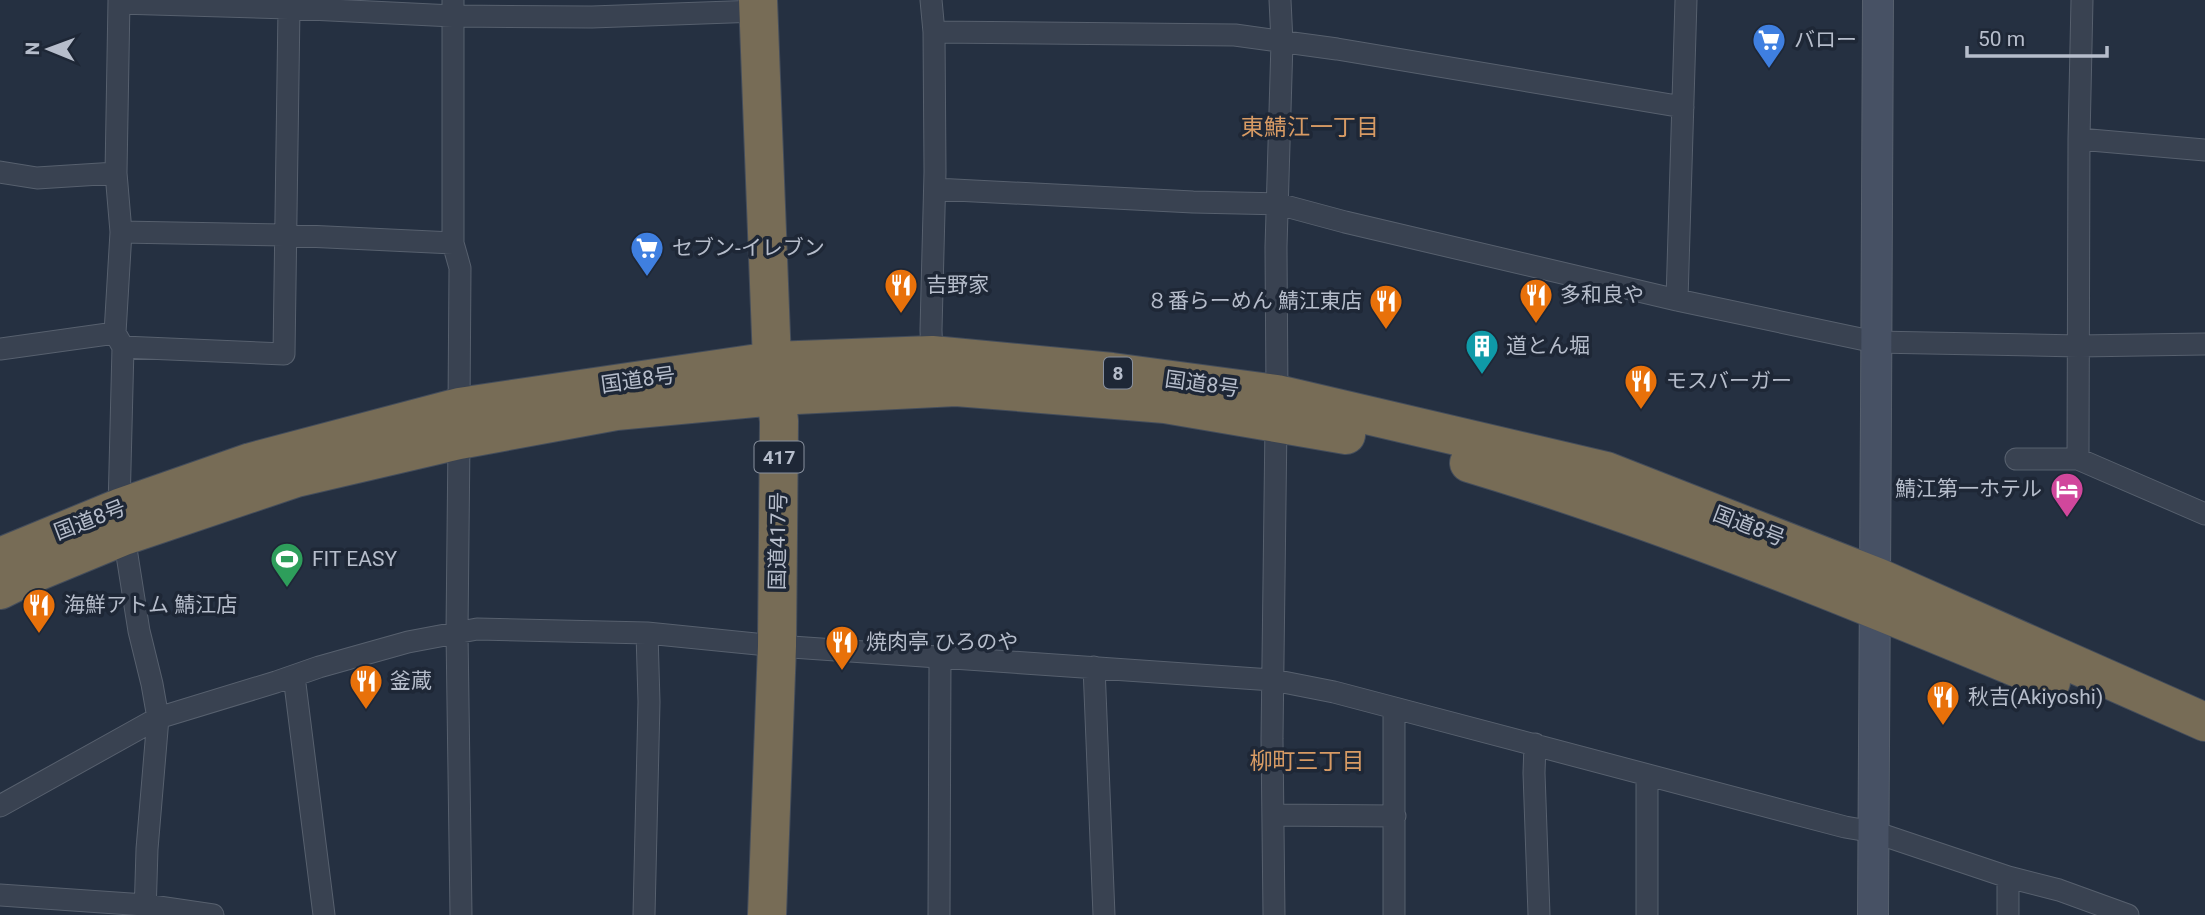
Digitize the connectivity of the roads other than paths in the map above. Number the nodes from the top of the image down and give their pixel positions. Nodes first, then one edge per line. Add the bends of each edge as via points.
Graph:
1 (931, 0) edge
2 (1280, 0) edge
3 (1686, 0) edge
4 (1878, 0) edge
5 (2082, 0) edge
6 (119, 2) edge
7 (758, 6) edge
8 (289, 8) junction
9 (453, 8) edge
10 (934, 32) junction
11 (1282, 42) junction
12 (1683, 107) junction
13 (2079, 139) junction
14 (2205, 150) edge
15 (0, 172) edge
16 (116, 173) junction
17 (935, 189) junction
18 (1278, 204) junction
19 (121, 233) junction
20 (285, 235) junction
21 (453, 243) junction
22 (1677, 300) junction
23 (119, 340) junction
24 (1875, 342) junction
25 (2205, 344) edge
26 (2079, 346) junction
27 (0, 349) edge
28 (932, 355) junction
29 (774, 378) junction
30 (1276, 408) junction
31 (459, 423) junction
32 (2078, 459) junction
33 (2016, 460) dead end
34 (2205, 514) edge
35 (121, 522) junction
36 (0, 557) edge
37 (0, 590) edge
38 (1877, 593) junction
39 (457, 632) junction
40 (647, 633) junction
41 (777, 646) junction
42 (940, 657) junction
43 (1094, 667) junction
44 (294, 676) junction
45 (1273, 680) junction
46 (1394, 709) junction
47 (158, 718) junction
48 (2205, 722) edge
49 (1535, 744) junction
50 (2205, 747) edge
51 (1647, 775) junction
52 (0, 806) edge
53 (1273, 815) junction
54 (1395, 816) junction
55 (1874, 832) junction
56 (2008, 877) junction
57 (0, 895) edge
58 (145, 910) edge
59 (213, 915) edge
60 (324, 915) edge
61 (461, 915) edge
62 (644, 915) edge
63 (767, 915) edge
64 (939, 915) edge
65 (1104, 915) edge
66 (1274, 915) edge
67 (1394, 915) edge
68 (1539, 915) edge
69 (1647, 915) edge
70 (1873, 915) edge
71 (2008, 915) edge
72 (2128, 915) edge

1 - 10 street
2 - 11 street
3 - 12 street
4 - 24 street
5 - 13 street
6 - 8 street
6 - 16 street
7 - 9 street via 592,17
7 - 29 highway, 国道417号 / 417
8 - 9 street
8 - 20 street
9 - 21 street
10 - 11 street via 1235,35
10 - 17 street
11 - 12 street
11 - 18 street
12 - 22 street
13 - 14 street
13 - 26 street
15 - 16 street via 37,178
16 - 19 street
17 - 18 street
17 - 28 street
18 - 22 street
18 - 30 street
19 - 20 street
19 - 23 street
20 - 21 street
20 - 23 street via 284,354
21 - 31 street via 460,268
22 - 24 street
23 - 27 street
23 - 35 street
24 - 26 street
24 - 38 street
25 - 26 street
26 - 32 street
28 - 29 highway, 国道8号 / 8
28 - 30 highway, 国道8号 / 8 via 1112,372
29 - 30 highway, 国道8号 / 8
29 - 31 highway, 国道8号 / 8
29 - 41 highway, 国道417号 / 417 via 779,421
30 - 38 highway, 国道8号 / 8 via 1606,471
30 - 45 street
31 - 35 highway, 国道8号 / 8 via 250,462
31 - 39 street
32 - 33 street
32 - 34 street
35 - 36 highway, 国道8号 / 8
35 - 37 highway, 国道8号 / 8
35 - 47 street
38 - 48 highway, 国道8号 / 8
38 - 50 highway, 国道8号 / 8
38 - 55 street
39 - 40 street
39 - 44 street
39 - 61 street
40 - 41 street
40 - 62 street
41 - 42 street
41 - 63 highway, 国道417号 / 417
42 - 43 street
42 - 64 street
43 - 45 street
43 - 65 street
44 - 47 street
44 - 60 street
45 - 46 street
45 - 53 street
46 - 49 street
46 - 54 street
47 - 52 street
47 - 58 street
49 - 51 street
49 - 68 street
51 - 55 street
51 - 69 street
53 - 54 street
53 - 66 street
54 - 67 street
55 - 56 street
55 - 70 street
56 - 71 street
56 - 72 street
57 - 58 street
58 - 59 street

